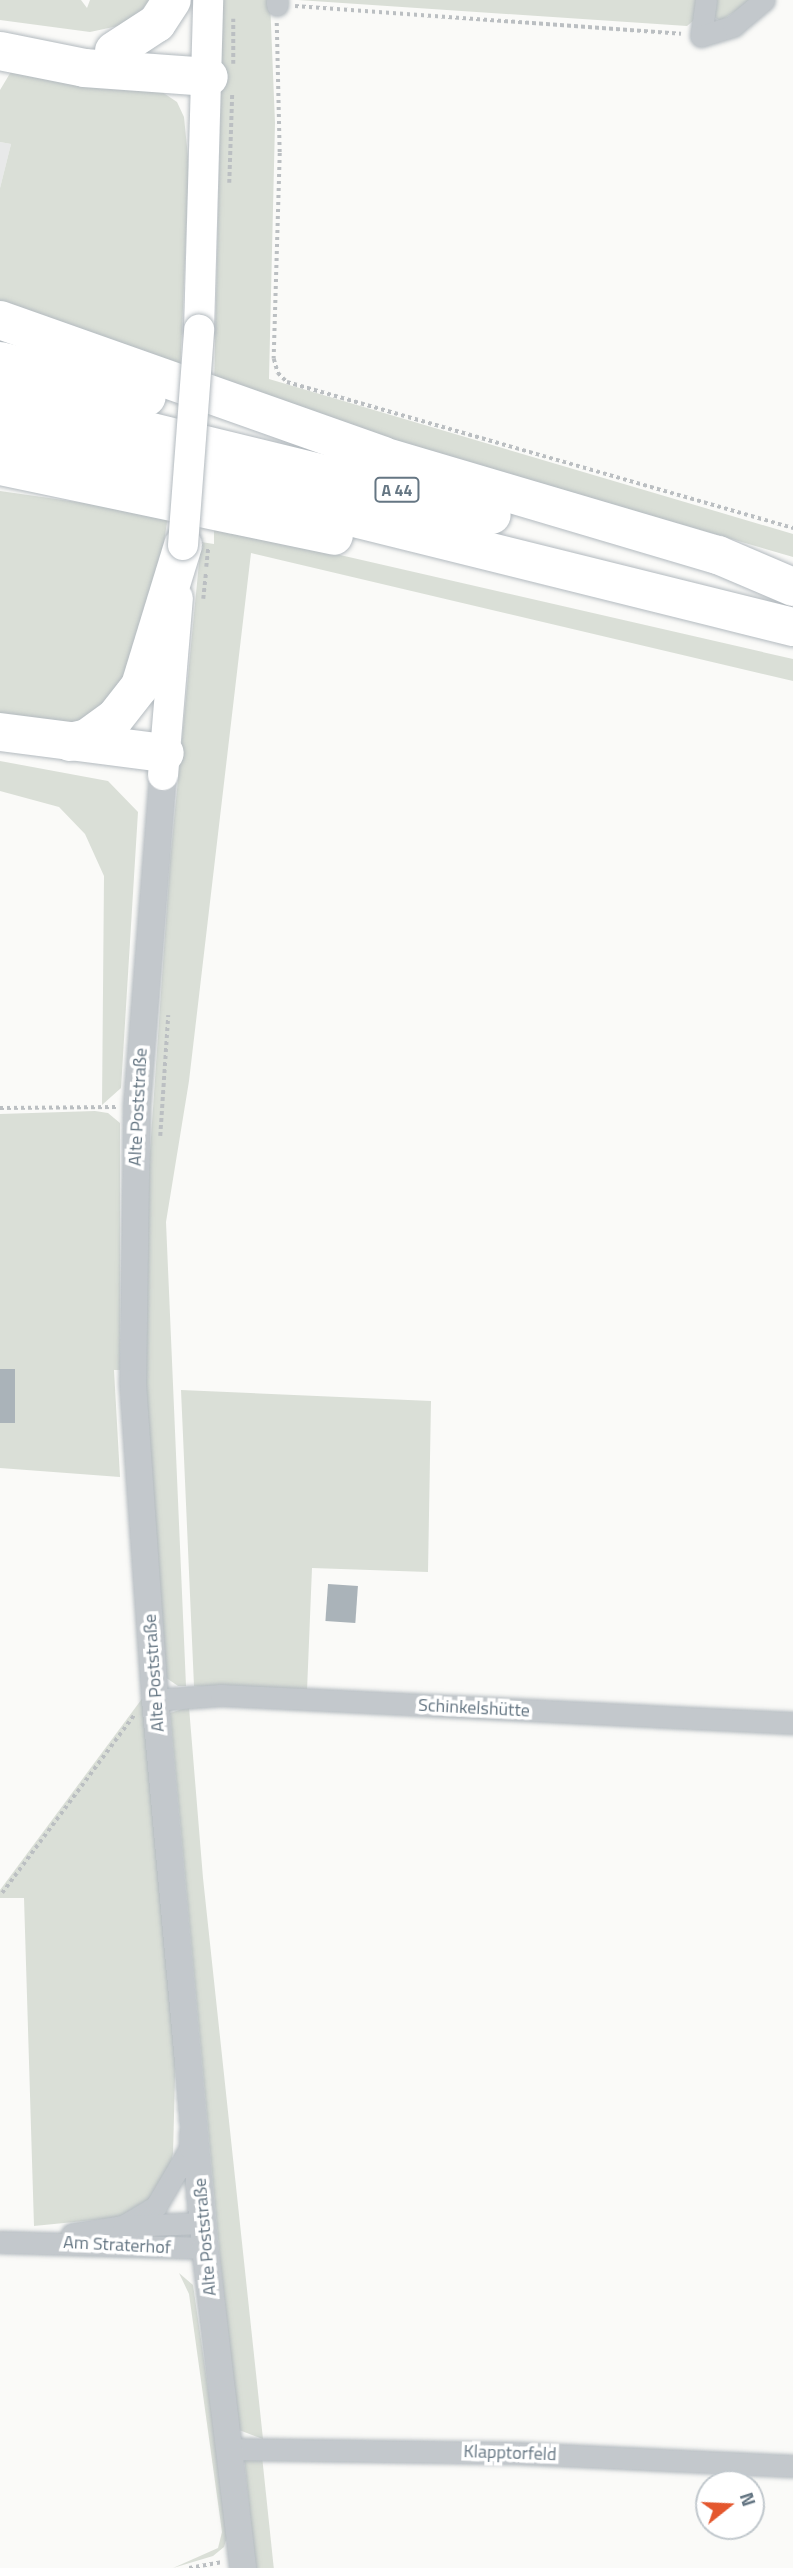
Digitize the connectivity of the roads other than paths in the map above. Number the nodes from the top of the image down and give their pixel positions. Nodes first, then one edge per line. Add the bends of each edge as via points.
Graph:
1 (172, 0) edge
2 (208, 0) edge
3 (706, 0) edge
4 (764, 0) edge
5 (0, 34) edge
6 (0, 51) edge
7 (114, 51) junction
8 (209, 64) junction
9 (0, 320) edge
10 (0, 361) edge
11 (0, 395) edge
12 (0, 430) edge
13 (383, 456) junction
14 (0, 466) edge
15 (0, 485) edge
16 (202, 510) junction
17 (195, 556) junction
18 (793, 589) edge
19 (691, 600) junction
20 (793, 626) edge
21 (0, 732) edge
22 (70, 742) junction
23 (0, 751) edge
24 (164, 764) junction
25 (155, 1700) junction
26 (793, 1723) edge
27 (190, 2075) junction
28 (123, 2226) junction
29 (204, 2236) junction
30 (29, 2241) junction
31 (0, 2242) edge
32 (228, 2449) junction
33 (793, 2466) edge
34 (243, 2564) edge

1 - 7 highway via 157,23
2 - 8 main road
3 - 4 street via 701,36 733,26
5 - 7 highway
6 - 8 highway via 85,68
7 - 8 highway
8 - 17 main road, bridge
9 - 13 highway
10 - 13 highway
11 - 18 highway, A 44
12 - 19 highway, A 44
13 - 18 highway via 718,555
14 - 16 highway
15 - 16 highway
16 - 19 highway via 574,588
17 - 22 highway via 140,685 114,718 87,738
17 - 24 main road
19 - 20 highway, A 44
21 - 22 highway
22 - 24 highway
23 - 24 highway
24 - 25 street, Alte Poststraße via 137,1107 133,1383
25 - 26 street, Schinkelshütte via 221,1695
25 - 27 street, Alte Poststraße
27 - 28 street, Am Straterhof via 190,2148 156,2206
27 - 29 street, Alte Poststraße
28 - 29 street, Am Straterhof
28 - 30 street, Am Straterhof
29 - 30 street, Am Straterhof
29 - 32 street, Alte Poststraße
30 - 31 street, Am Straterhof
32 - 33 street, Klapptorfeld via 517,2453
32 - 34 street, Alte Poststraße

